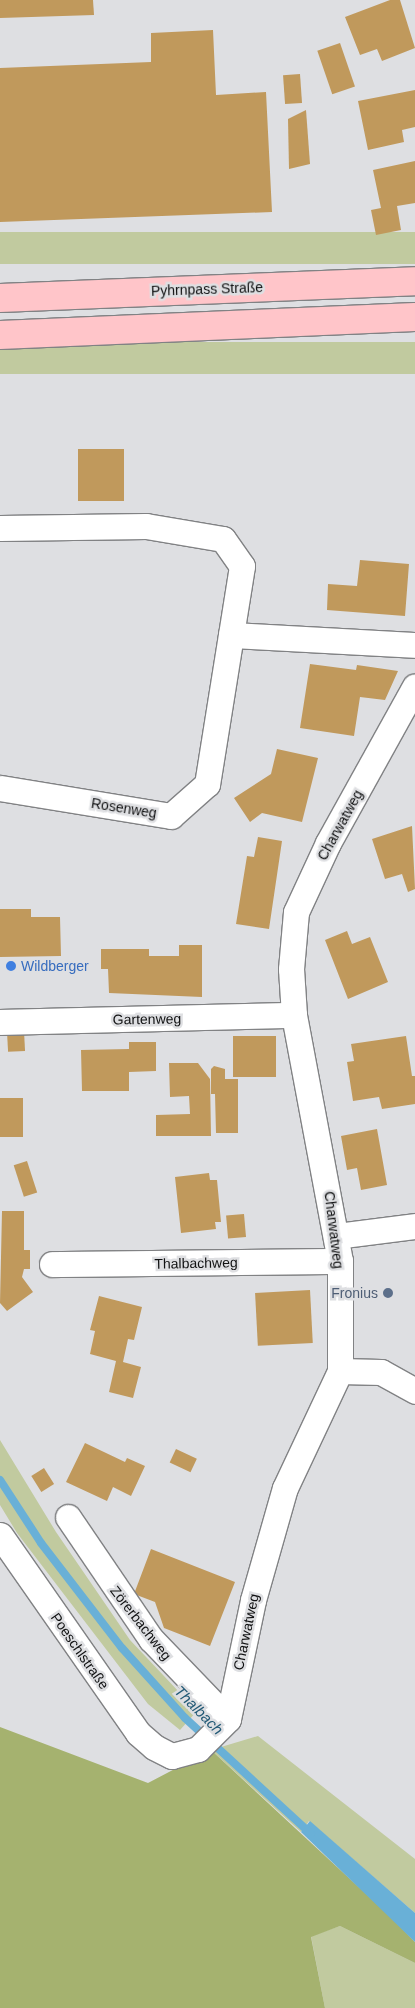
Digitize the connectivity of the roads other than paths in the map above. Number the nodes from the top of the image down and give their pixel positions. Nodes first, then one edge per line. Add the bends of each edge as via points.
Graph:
1 (412, 281) edge
2 (0, 298) edge
3 (412, 317) edge
4 (0, 335) edge
5 (0, 528) edge
6 (231, 635) junction
7 (415, 645) edge
8 (415, 686) edge
9 (0, 788) edge
10 (294, 1015) junction
11 (0, 1022) edge
12 (415, 1226) edge
13 (336, 1236) junction
14 (340, 1261) junction
15 (52, 1264) dead end
16 (340, 1370) junction
17 (415, 1391) edge
18 (68, 1517) dead end
19 (0, 1535) edge
20 (223, 1724) junction

1 - 2 main road, Pyhrnpass Straße
3 - 4 main road
5 - 6 street, Rosenweg via 146,526 223,539 242,566
6 - 7 street
6 - 9 street, Rosenweg via 207,784 171,816
8 - 10 street, Charwatweg via 328,843 296,912 291,969
10 - 11 street, Gartenweg
10 - 13 street, Charwatweg
12 - 13 street
13 - 14 street, Charwatweg
14 - 15 street, Thalbachweg
14 - 16 street, Charwatweg
16 - 17 street via 381,1372
16 - 20 street, Charwatweg via 285,1488 252,1600
18 - 20 street, Zörerbachweg via 150,1639
19 - 20 street, Poeschlstraße via 138,1733 172,1756 198,1749

